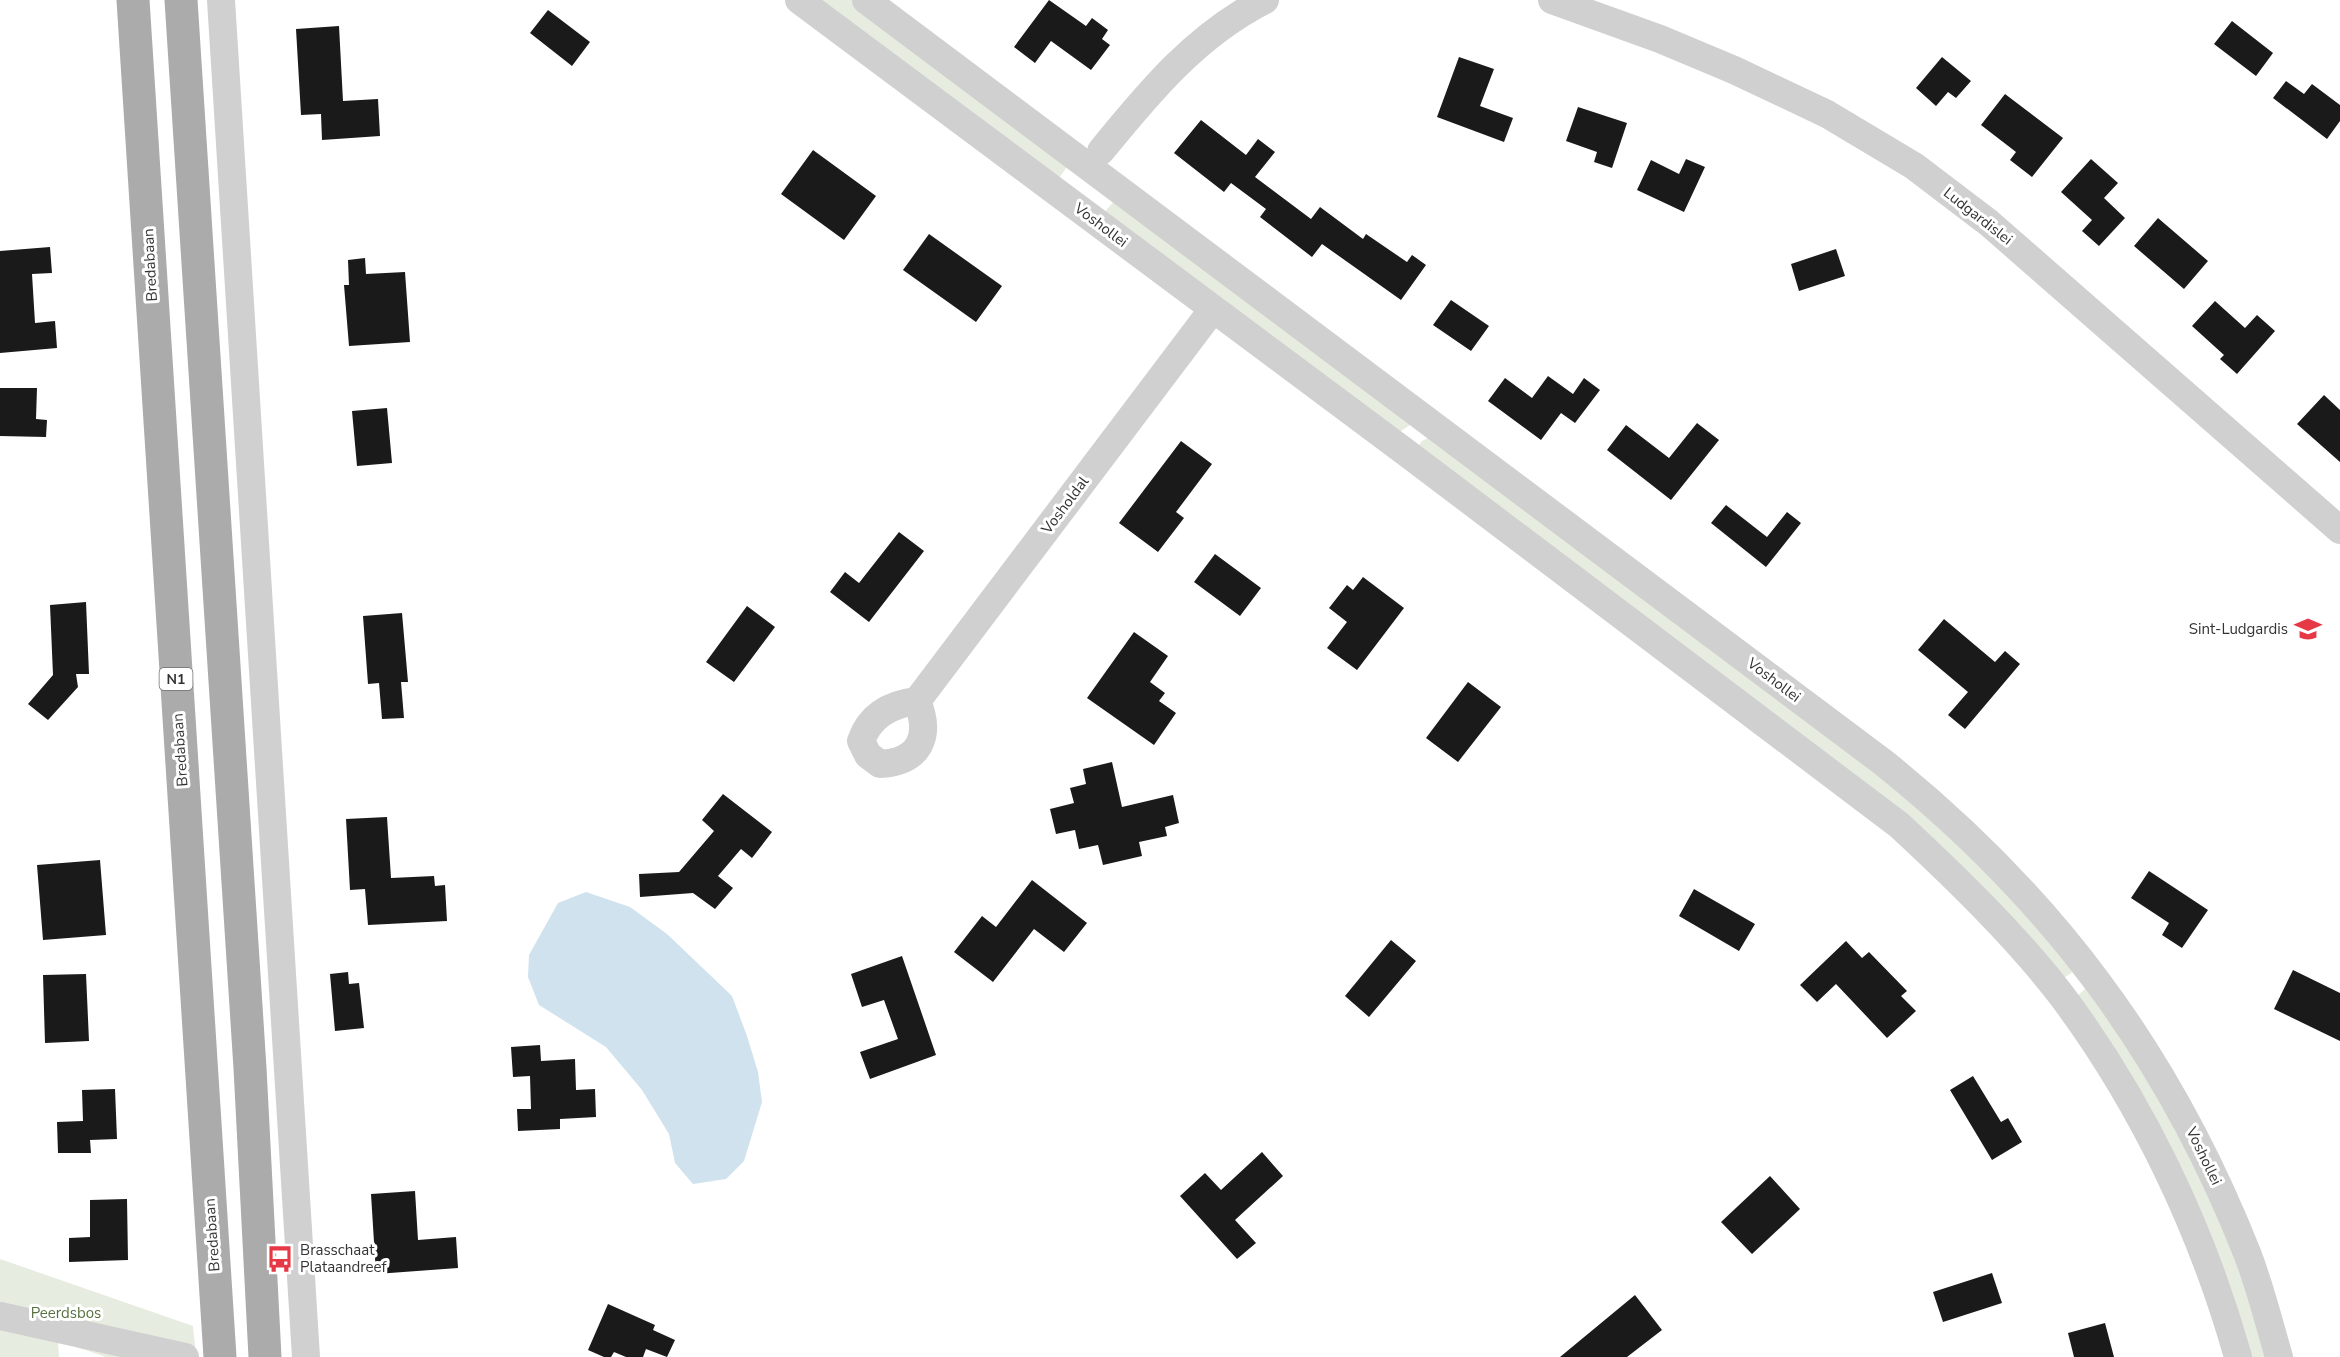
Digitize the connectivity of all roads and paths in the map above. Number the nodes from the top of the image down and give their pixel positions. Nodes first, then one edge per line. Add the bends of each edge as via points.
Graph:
1 (133, 0) edge
2 (181, 0) edge
3 (221, 0) edge
4 (799, 0) edge
5 (866, 0) edge
6 (1265, 0) edge
7 (1552, 0) edge
8 (1101, 152) dead end
9 (1213, 309) junction
10 (1427, 420) junction
11 (1404, 451) junction
12 (2340, 530) edge
13 (917, 701) dead end
14 (2092, 972) junction
15 (2061, 995) junction
16 (0, 1316) edge
17 (184, 1357) edge
18 (220, 1357) edge
19 (266, 1357) edge
20 (306, 1357) edge
21 (2238, 1357) edge
22 (2279, 1357) edge

1 - 18 main road, Bredabaan / N1
2 - 19 main road
3 - 20 street
4 - 9 street, Voshollei
5 - 10 street, Voshollei
6 - 8 street via 1235,15 1166,74
7 - 12 street, Ludgardislei via 1734,70 1827,114 1914,166 1989,223
9 - 11 street, Voshollei
9 - 13 street, Vosholdal
10 - 11 street
10 - 14 street, Voshollei via 1930,800 1973,838
11 - 15 street, Voshollei via 1899,825 1962,884
14 - 15 street
14 - 22 street, Voshollei via 2162,1075 2196,1138 2248,1255
15 - 21 street, Voshollei via 2170,1175 2218,1290
16 - 17 street

